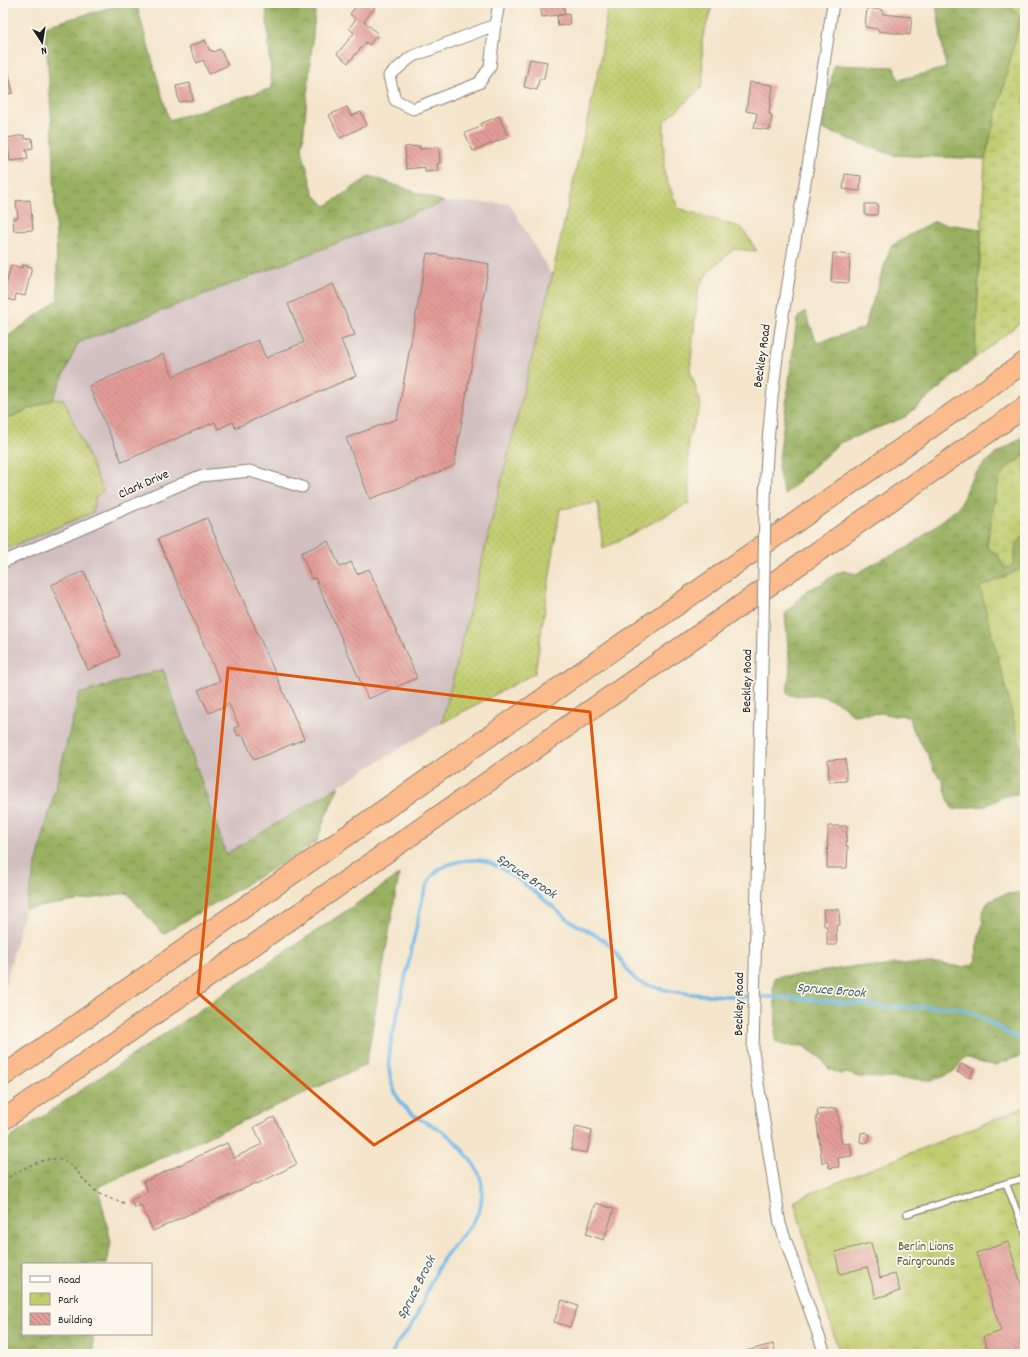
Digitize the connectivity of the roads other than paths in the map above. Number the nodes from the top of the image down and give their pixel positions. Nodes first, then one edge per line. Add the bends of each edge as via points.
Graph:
1 (499, 3) edge
2 (833, 3) edge
3 (495, 25) junction
4 (1025, 362) edge
5 (1025, 406) edge
6 (302, 487) dead end
7 (3, 562) edge
8 (3, 1076) edge
9 (3, 1120) edge
10 (1025, 1178) edge
11 (1006, 1183) junction
12 (907, 1214) dead end
13 (1023, 1219) edge
14 (1025, 1232) edge
15 (825, 1354) edge

1 - 3 street
2 - 15 street, Beckley Road, bridge via 777,349 768,438 753,1051 780,1224
3 - 3 street via 411,57 389,76 396,100 413,108 479,83 490,67
4 - 8 highway
5 - 9 highway
6 - 7 street, Clark Drive via 250,472 200,476
10 - 11 lane
11 - 12 lane
11 - 13 lane
13 - 14 lane

